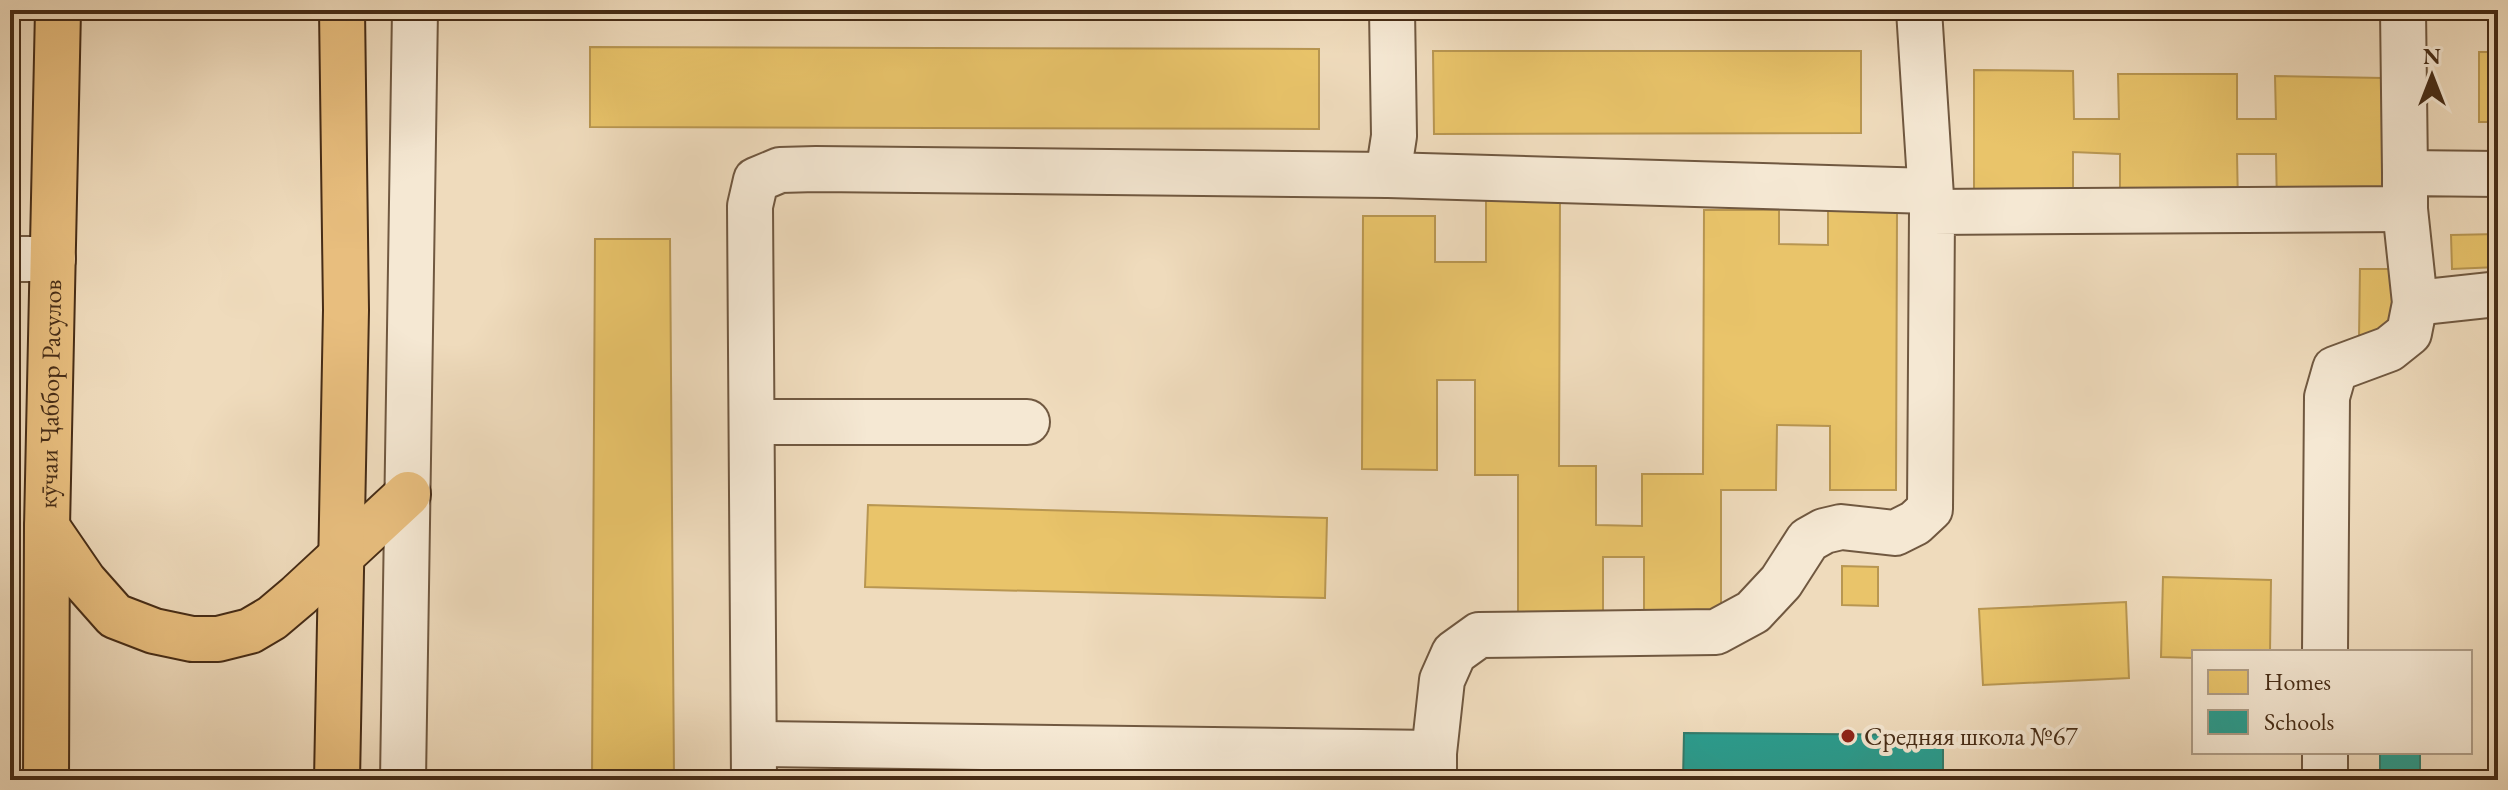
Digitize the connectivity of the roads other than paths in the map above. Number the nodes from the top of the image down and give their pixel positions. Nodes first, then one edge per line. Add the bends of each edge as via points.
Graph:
1 (58, 10) edge
2 (342, 10) edge
3 (367, 10) edge
4 (415, 10) edge
5 (1392, 10) edge
6 (1919, 10) edge
7 (2403, 10) edge
8 (343, 63) junction
9 (2498, 174) edge
10 (1388, 175) junction
11 (2405, 191) junction
12 (1931, 201) junction
13 (10, 259) edge
14 (53, 259) junction
15 (2498, 294) edge
16 (2415, 303) junction
17 (752, 422) junction
18 (1027, 422) dead end
19 (408, 494) junction
20 (47, 527) junction
21 (341, 557) junction
22 (2325, 650) edge
23 (2325, 754) edge
24 (754, 762) edge
25 (1434, 767) edge
26 (46, 780) edge
27 (337, 780) edge
28 (403, 780) edge
29 (2325, 780) edge

1 - 14 main road, кӯчаи Ҷаббор Расулов
2 - 8 main road
3 - 8 main road
4 - 19 street
5 - 10 street via 1394,136
6 - 12 street
7 - 11 street
8 - 21 main road
9 - 11 street
10 - 12 street
10 - 17 street via 780,170 756,180 750,206
11 - 12 street
11 - 16 street
12 - 25 street via 1930,509 1895,533 1841,527 1808,540 1781,582 1753,612 1716,632 1479,635 1454,653 1442,680
13 - 14 street
14 - 20 main road, кӯчаи Ҷаббор Расулов
15 - 16 street
16 - 22 street via 2409,333 2389,349 2335,369 2327,397
17 - 18 street
17 - 24 street
19 - 21 main road
19 - 28 street
20 - 21 main road via 115,616 192,639 250,631
20 - 26 main road, кӯчаи Ҷаббор Расулов
21 - 27 main road
23 - 29 street
24 - 25 street

